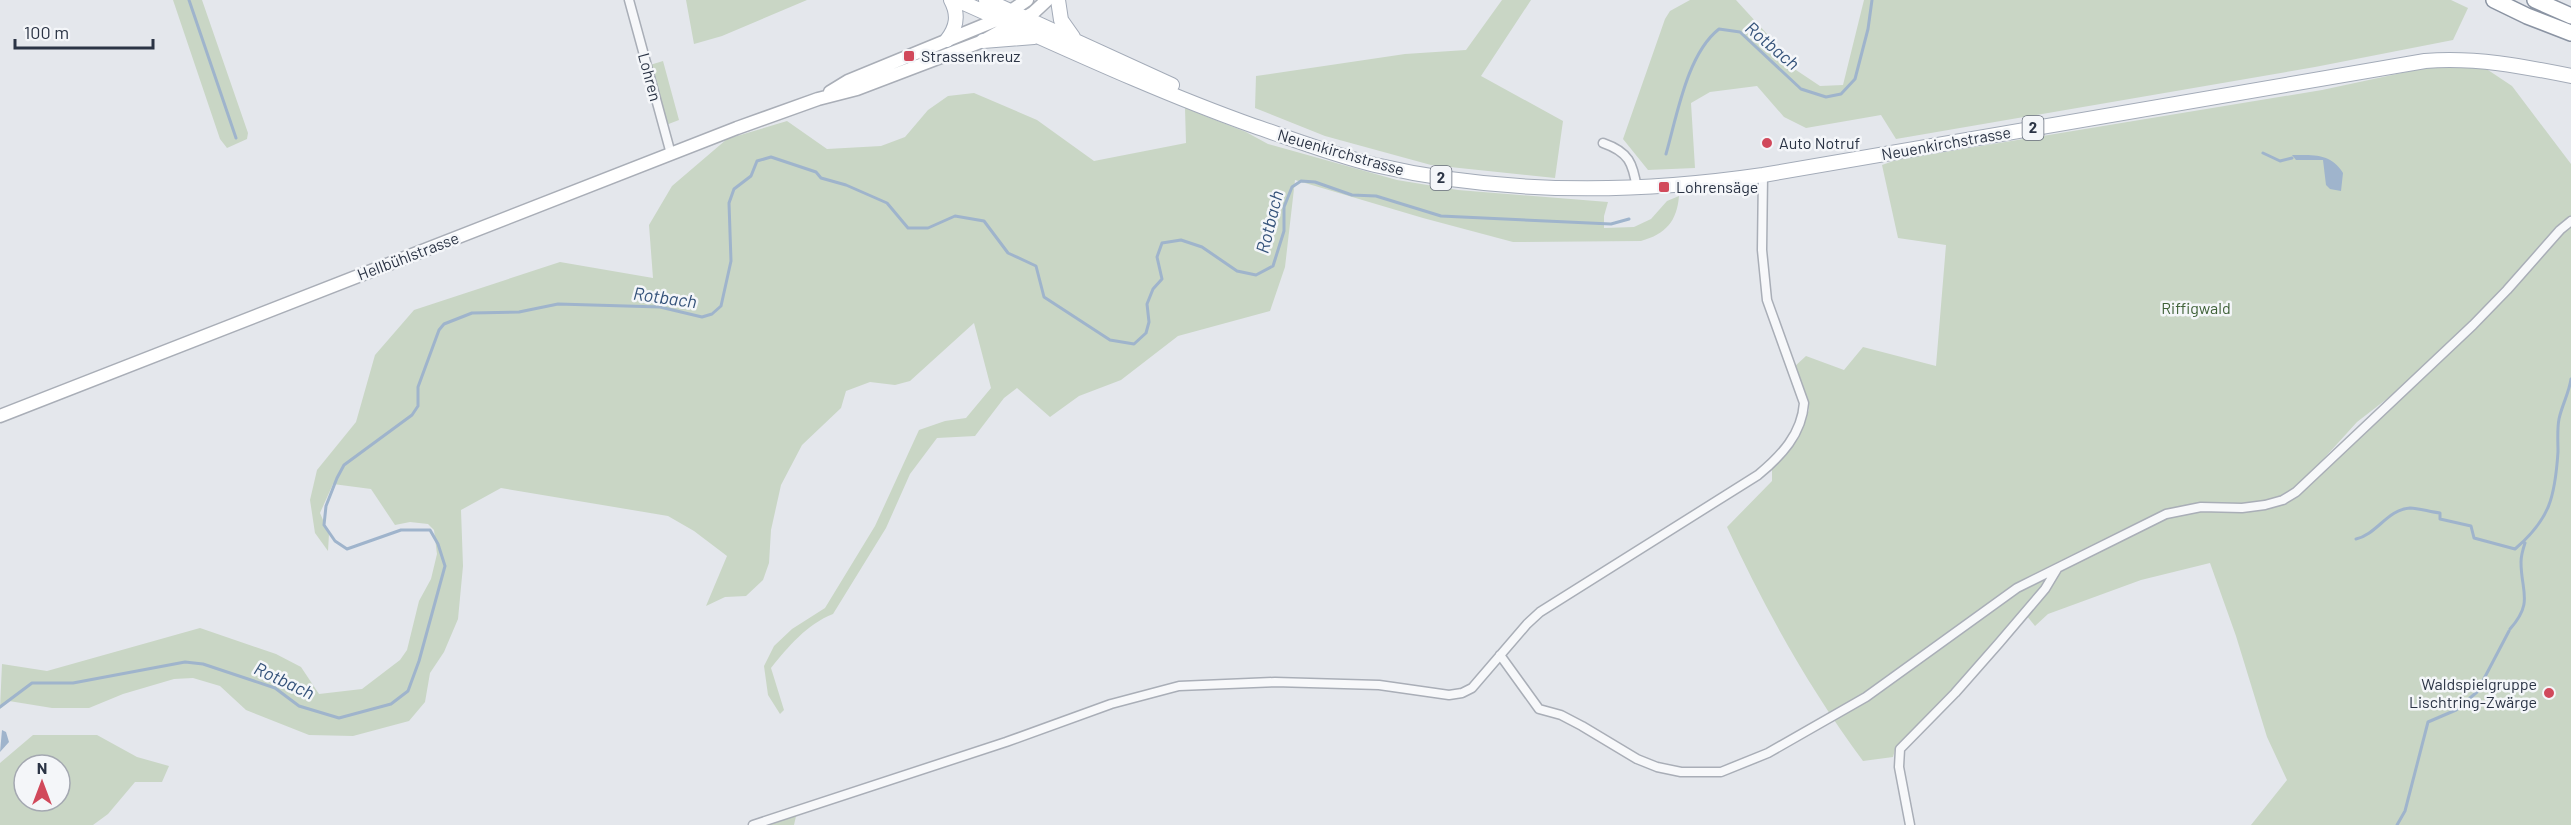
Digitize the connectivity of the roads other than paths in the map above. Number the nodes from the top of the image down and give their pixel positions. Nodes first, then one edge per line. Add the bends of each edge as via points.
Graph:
1 (630, 0) edge
2 (951, 0) edge
3 (957, 0) edge
4 (986, 0) edge
5 (1027, 0) edge
6 (1047, 0) edge
7 (1058, 0) edge
8 (2494, 0) edge
9 (2535, 0) edge
10 (2571, 15) edge
11 (1008, 18) junction
12 (1026, 18) junction
13 (2571, 33) edge
14 (1040, 37) junction
15 (946, 40) junction
16 (1077, 40) junction
17 (983, 41) junction
18 (2571, 76) edge
19 (818, 99) junction
20 (1252, 125) junction
21 (1603, 143) dead end
22 (671, 154) junction
23 (1763, 175) junction
24 (1637, 189) junction
25 (2571, 221) edge
26 (0, 416) edge
27 (2057, 568) junction
28 (1500, 655) junction
29 (753, 825) edge
30 (1910, 825) edge

1 - 22 street, Lohren
2 - 15 main road via 957,18
3 - 11 main road, Neuenkirchstrasse / 2
4 - 11 main road, Neuenkirchstrasse / 2
5 - 11 main road
6 - 12 main road
7 - 16 main road via 1061,20
8 - 13 highway
9 - 10 highway
11 - 12 main road, Neuenkirchstrasse / 2
11 - 14 main road, Neuenkirchstrasse / 2
11 - 15 main road, Hellbühlstrasse
11 - 17 main road, Hellbühlstrasse
12 - 16 main road, Neuenkirchstrasse / 2
14 - 17 main road
14 - 20 main road, Neuenkirchstrasse / 2
15 - 19 main road, Hellbühlstrasse via 848,81
16 - 20 main road, Neuenkirchstrasse / 2
17 - 19 main road, Hellbühlstrasse via 857,89
18 - 23 main road, Neuenkirchstrasse / 2 via 2479,60 2409,63
19 - 22 main road, Hellbühlstrasse
20 - 24 main road, Neuenkirchstrasse / 2 via 1336,154 1441,177 1535,188
21 - 24 street via 1617,148 1630,162
22 - 26 main road, Hellbühlstrasse
23 - 24 main road, Neuenkirchstrasse / 2
23 - 28 street via 1763,282 1804,403 1803,420 1785,450 1758,475 1540,612
25 - 27 street via 2473,325 2296,492 2265,505 2201,507 2166,514
27 - 28 street via 2017,588 1866,697 1768,753 1721,772 1689,773 1657,767 1636,759 1575,722 1539,709
27 - 30 street via 2045,589 1999,643 1900,748 1899,767
28 - 29 street via 1472,688 1455,694 1379,685 1287,682 1179,686 1111,704

